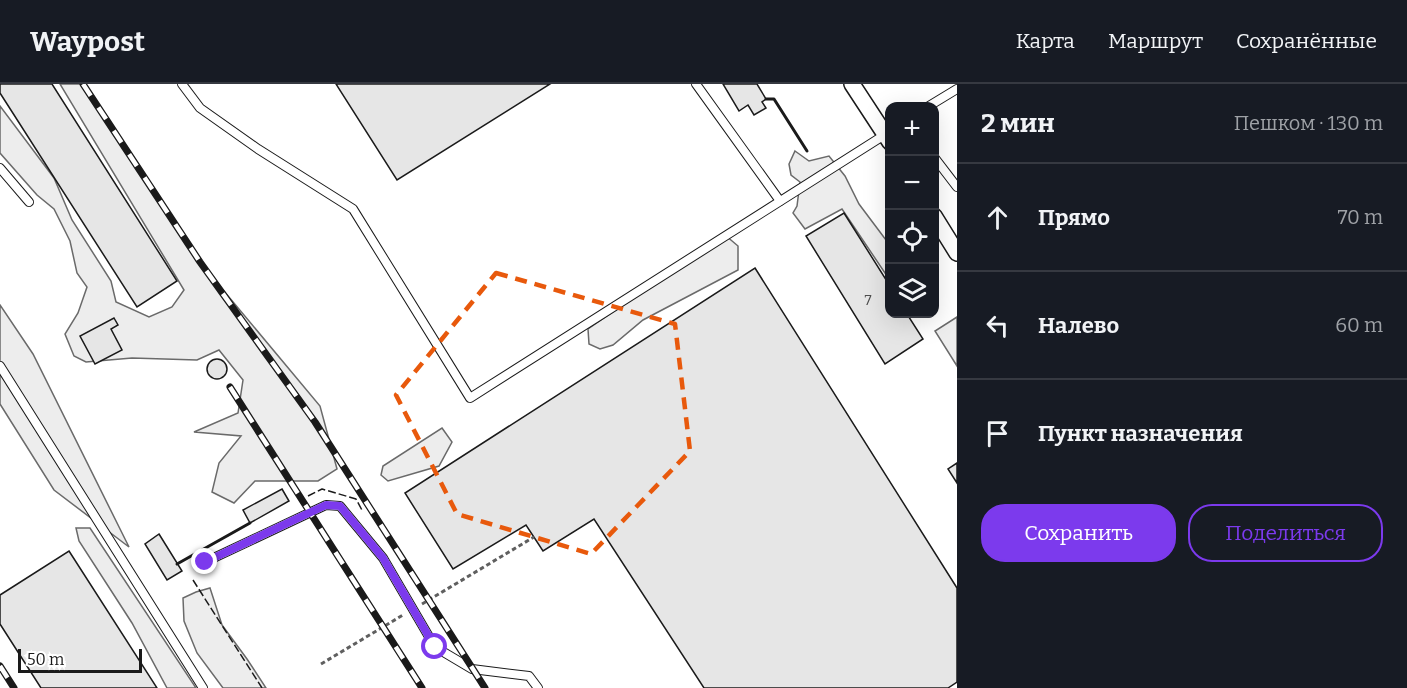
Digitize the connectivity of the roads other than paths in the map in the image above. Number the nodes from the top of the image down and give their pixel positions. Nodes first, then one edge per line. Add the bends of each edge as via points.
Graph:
1 (182, 84) edge
2 (696, 84) edge
3 (852, 84) edge
4 (957, 89) edge
5 (936, 102) edge
6 (885, 132) edge
7 (885, 138) edge
8 (939, 164) edge
9 (0, 168) edge
10 (957, 187) edge
11 (780, 201) junction
12 (29, 202) dead end
13 (939, 224) edge
14 (957, 253) edge
15 (0, 366) edge
16 (205, 562) dead end
17 (202, 688) edge
18 (538, 688) edge

1 - 11 lane via 200,108 352,209 470,398
2 - 11 lane
3 - 6 street
4 - 5 lane
7 - 11 lane
8 - 10 lane
9 - 12 lane
13 - 14 street
15 - 17 lane
16 - 18 lane via 326,505 340,506 383,558 435,647 472,669 529,676

